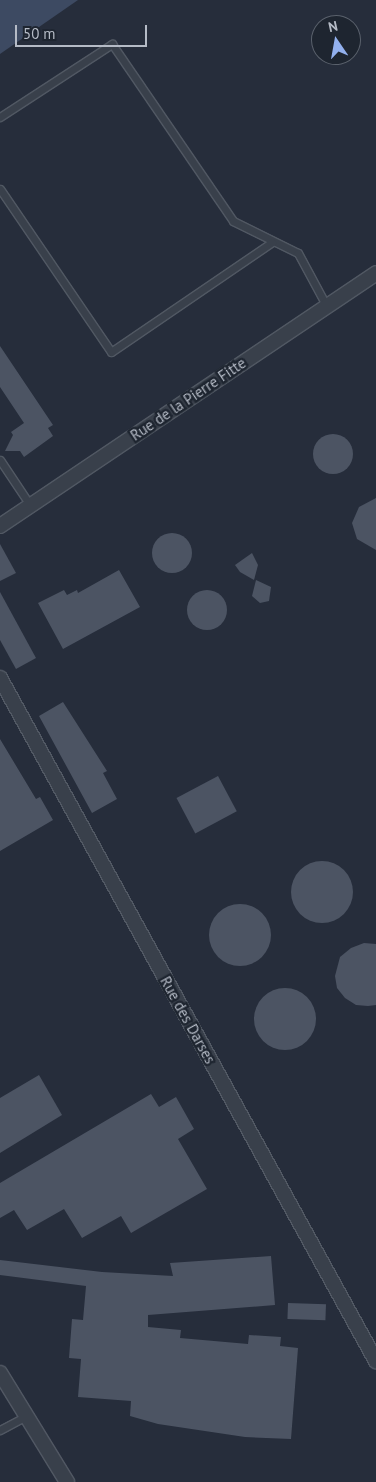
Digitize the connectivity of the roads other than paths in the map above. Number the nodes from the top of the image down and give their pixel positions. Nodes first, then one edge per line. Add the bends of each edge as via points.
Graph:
1 (0, 117) edge
2 (0, 189) edge
3 (272, 242) junction
4 (376, 273) edge
5 (326, 305) junction
6 (0, 460) edge
7 (30, 505) junction
8 (0, 526) edge
9 (0, 678) edge
10 (376, 1361) edge
11 (0, 1373) edge
12 (26, 1416) junction
13 (0, 1430) edge
14 (67, 1482) edge

1 - 3 lane via 112,44 233,221
2 - 3 lane via 111,352
3 - 5 lane via 303,258
4 - 5 street, Rue de la Pierre Fitte
5 - 7 street, Rue de la Pierre Fitte
6 - 7 lane
7 - 8 street, Rue de la Pierre Fitte
9 - 10 street, Rue des Darses
11 - 12 street
12 - 13 lane
12 - 14 street

